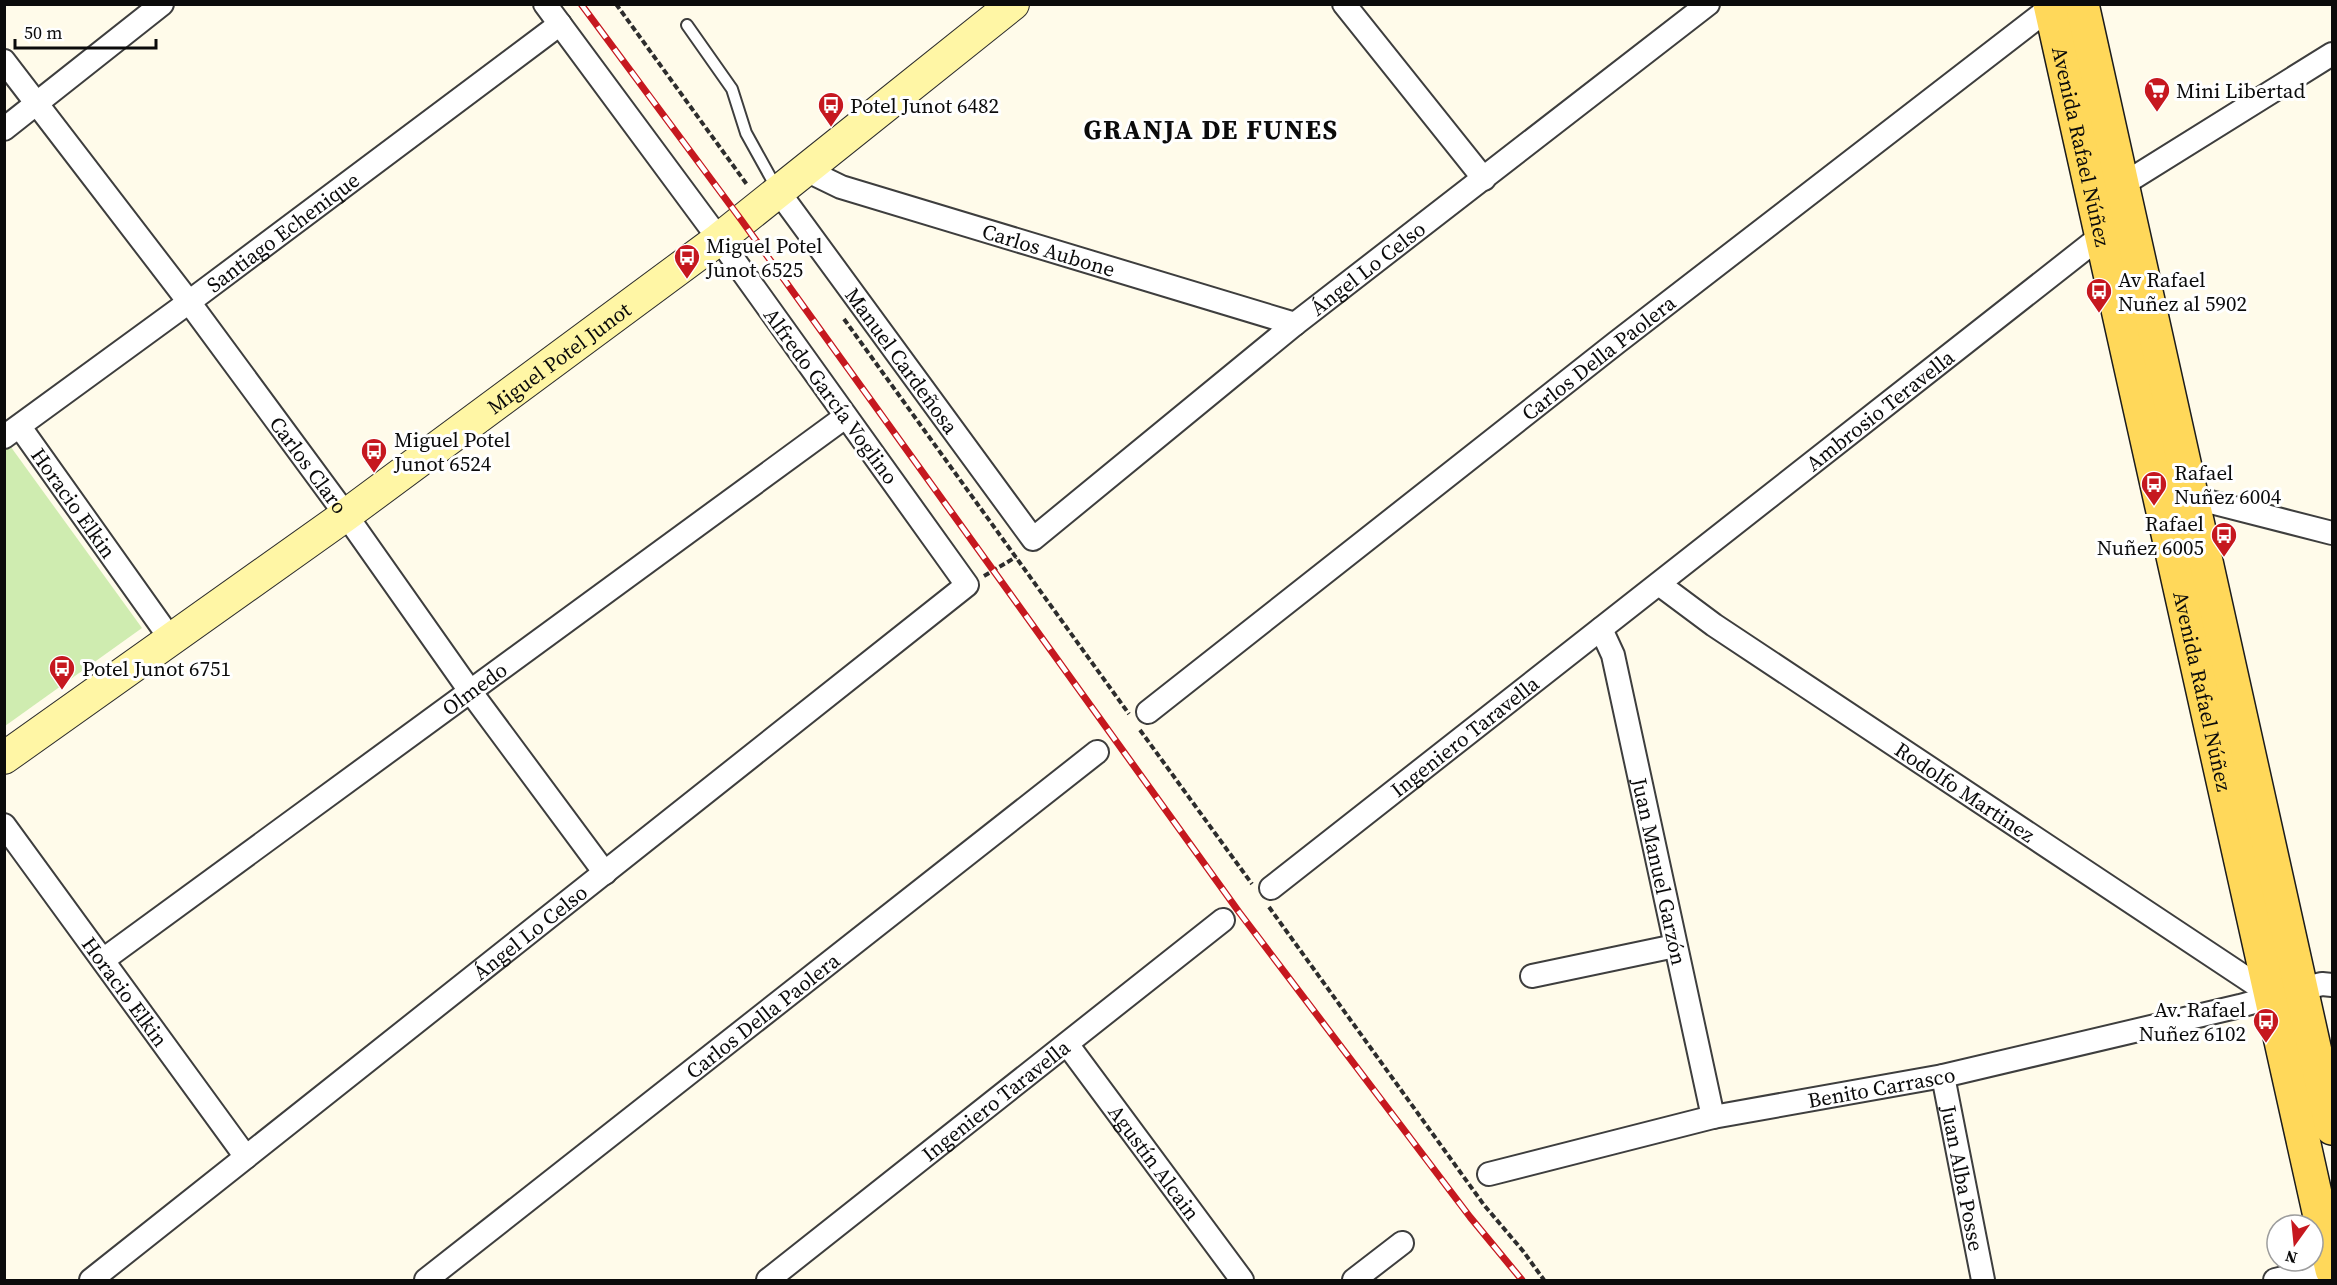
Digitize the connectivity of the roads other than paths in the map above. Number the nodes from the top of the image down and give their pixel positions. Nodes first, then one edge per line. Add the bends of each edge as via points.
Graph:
1 (162, 4) edge
2 (545, 4) edge
3 (1013, 4) edge
4 (1344, 4) edge
5 (1708, 4) edge
6 (2061, 5) edge
7 (560, 24) junction
8 (687, 25) dead end
9 (2332, 54) edge
10 (4, 61) edge
11 (36, 104) junction
12 (4, 129) edge
13 (806, 170) junction
14 (1484, 180) junction
15 (2122, 185) junction
16 (770, 198) junction
17 (2101, 236) junction
18 (719, 239) junction
19 (189, 302) junction
20 (1295, 324) junction
21 (845, 417) junction
22 (12, 432) edge
23 (2191, 496) junction
24 (346, 515) junction
25 (2332, 533) edge
26 (1033, 539) joint
27 (1659, 584) junction
28 (967, 585) joint
29 (1601, 629) junction
30 (170, 638) junction
31 (470, 691) junction
32 (1148, 712) dead end
33 (1097, 752) dead end
34 (4, 758) edge
35 (4, 825) edge
36 (605, 873) junction
37 (1264, 893) road end
38 (1223, 920) dead end
39 (1675, 946) junction
40 (103, 960) junction
41 (1532, 976) dead end
42 (2302, 990) edge
43 (1067, 1044) junction
44 (1943, 1076) junction
45 (1713, 1117) junction
46 (2332, 1128) edge
47 (246, 1157) junction
48 (1489, 1174) dead end
49 (1402, 1244) dead end
50 (2332, 1268) edge
51 (91, 1281) edge
52 (426, 1281) edge
53 (768, 1281) edge
54 (1242, 1281) edge
55 (1354, 1281) edge
56 (1983, 1281) edge
57 (2275, 1281) edge

1 - 11 street
2 - 7 street, Alfredo García Voglino
3 - 13 main road, Miguel Potel Junot
4 - 14 street
5 - 14 street, Ángel Lo Celso
6 - 15 main road, Avenida Rafael Núñez
6 - 17 main road, Avenida Rafael Núñez
6 - 32 street, Carlos Della Paolera via 1616,344
7 - 18 street, Alfredo García Voglino
7 - 19 street, Santiago Echenique
8 - 16 lane, Manuel Cardeñosa via 732,89
9 - 15 street
10 - 11 street, Carlos Claro
11 - 12 street
11 - 19 street, Carlos Claro
13 - 16 main road, Miguel Potel Junot
13 - 20 street, Carlos Aubone via 841,187
14 - 20 street, Ángel Lo Celso
15 - 23 main road, Avenida Rafael Núñez
16 - 18 main road, Miguel Potel Junot
16 - 26 street, Manuel Cardeñosa
17 - 27 street, Ambrosio Teravella
17 - 42 main road, Avenida Rafael Núñez via 2255,923 2269,929 2284,980
18 - 21 street, Alfredo García Voglino
18 - 24 main road, Miguel Potel Junot
19 - 22 street, Santiago Echenique
19 - 24 street, Carlos Claro
20 - 26 street, Ángel Lo Celso
21 - 28 street, Alfredo García Voglino
21 - 31 street, Olmedo
22 - 30 street, Horacio Elkin
23 - 25 street
23 - 42 main road, Avenida Rafael Núñez
24 - 30 main road, Miguel Potel Junot
24 - 31 street, Carlos Claro
27 - 29 street, Ingeniero Taravella
27 - 42 street, Rodolfo Martinez via 1724,631
28 - 36 street, Ángel Lo Celso
29 - 37 street, Ingeniero Taravella
29 - 39 street, Juan Manuel Garzón via 1613,655
30 - 34 main road, Miguel Potel Junot
31 - 36 street, Carlos Claro
31 - 40 street, Olmedo
33 - 52 street, Carlos Della Paolera
35 - 40 street, Horacio Elkin
36 - 47 street, Ángel Lo Celso
38 - 43 street, Ingeniero Taravella
39 - 41 street
39 - 45 street, Juan Manuel Garzón
40 - 47 street, Horacio Elkin
42 - 44 street, Benito Carrasco
42 - 46 main road, Avenida Rafael Núñez
42 - 50 main road, Avenida Rafael Núñez
43 - 53 street, Ingeniero Taravella
43 - 54 street, Agustín Alcain
44 - 45 street, Benito Carrasco
44 - 56 street, Juan Alba Posse
45 - 48 street, Benito Carrasco
47 - 51 street, Ángel Lo Celso
49 - 55 street
50 - 57 street

